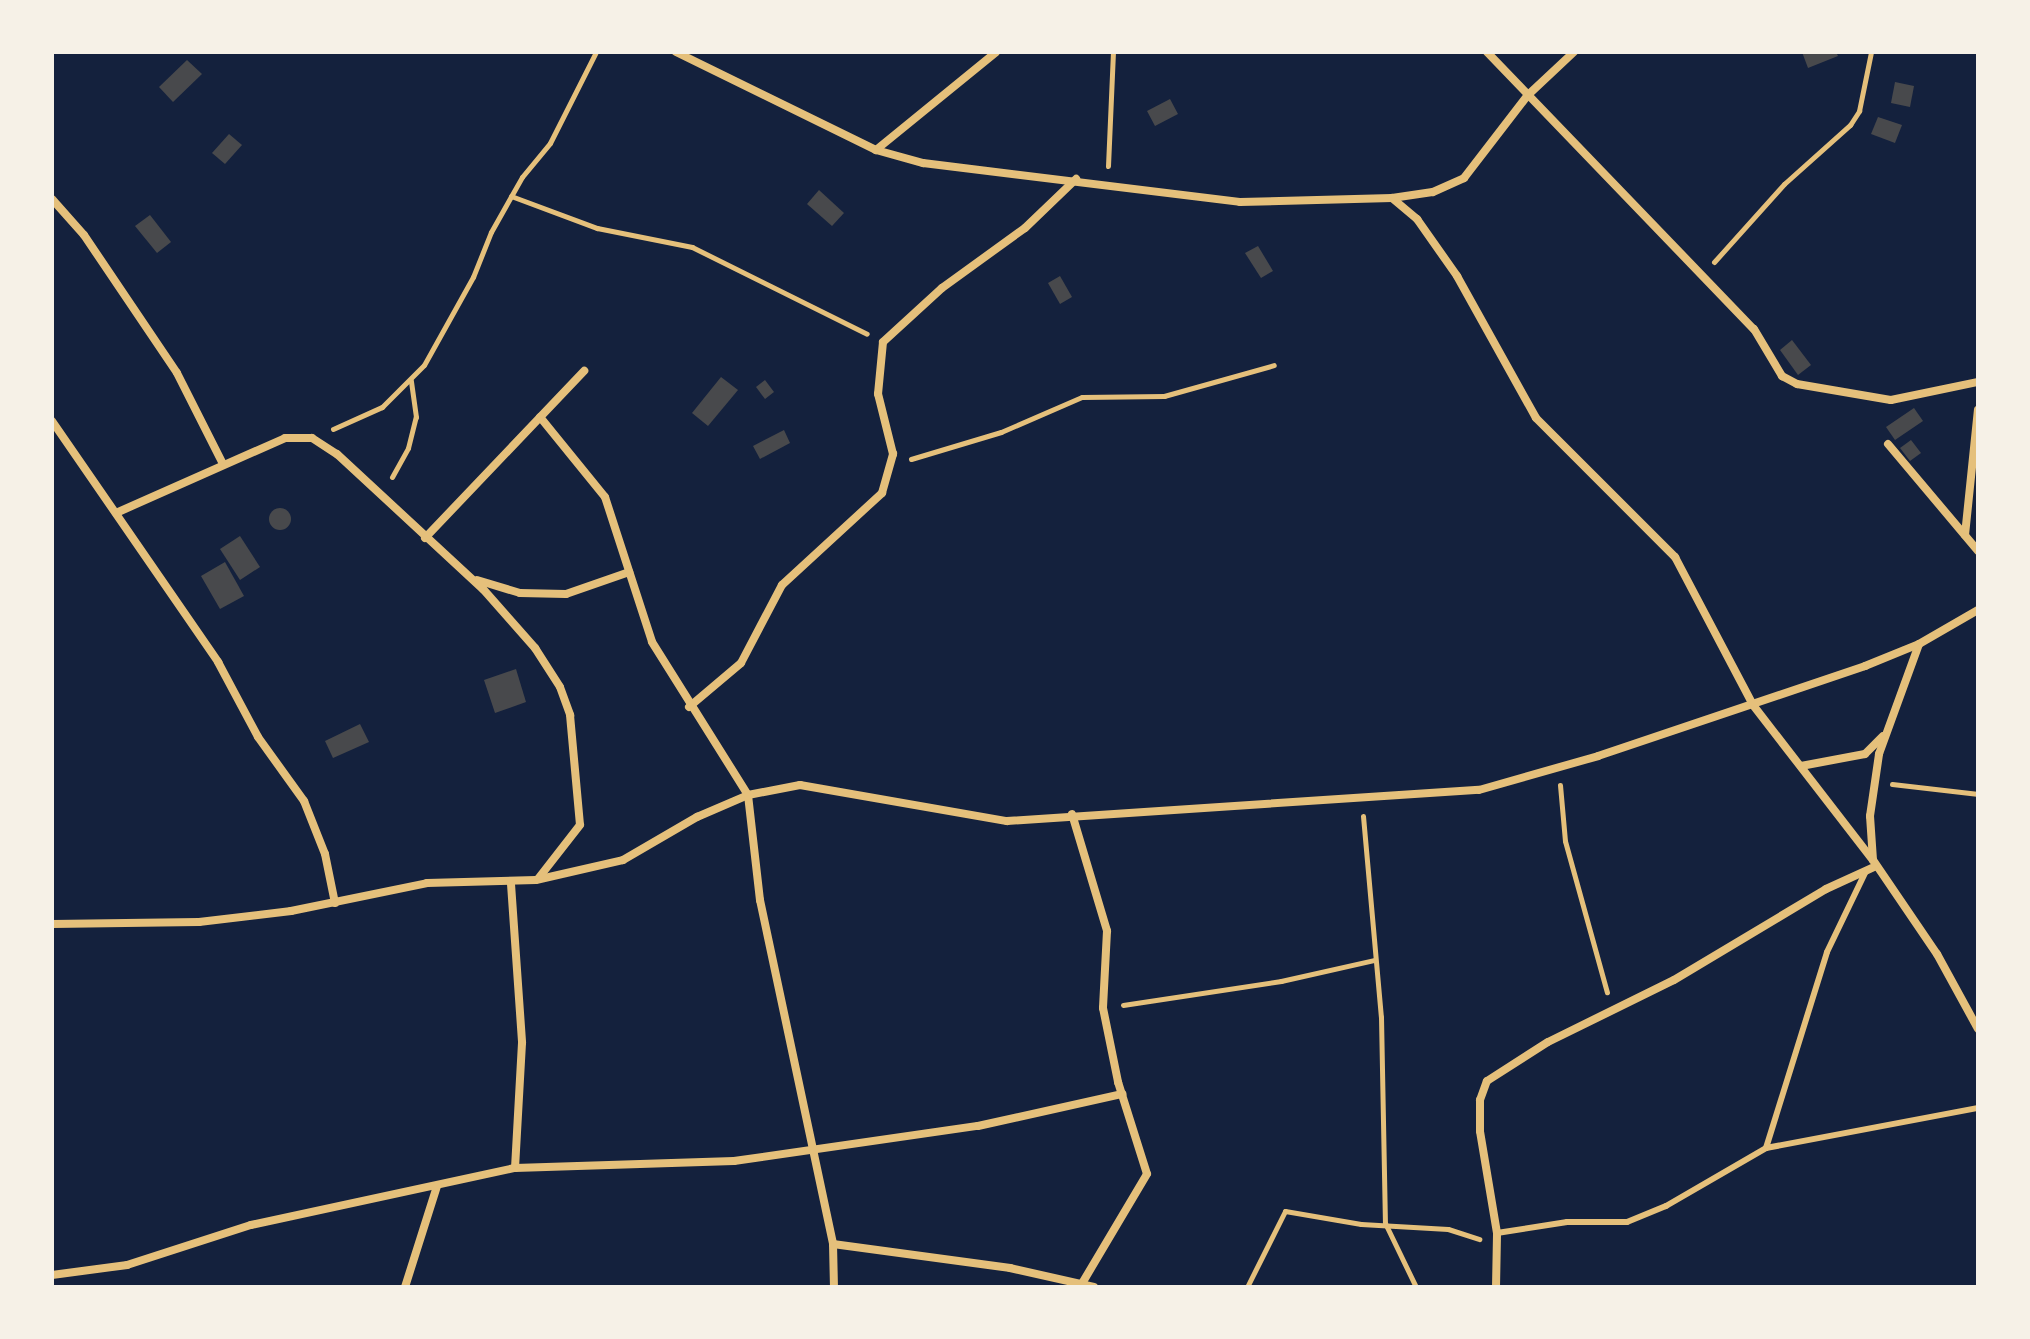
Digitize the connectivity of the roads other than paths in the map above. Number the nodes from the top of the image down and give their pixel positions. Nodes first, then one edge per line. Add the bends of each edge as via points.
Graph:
1 (676, 52) edge
2 (996, 52) edge
3 (1487, 52) edge
4 (1574, 52) edge
5 (1528, 95) junction
6 (876, 150) junction
7 (1076, 179) junction
8 (1392, 198) junction
9 (52, 199) edge
10 (584, 371) dead end
11 (1978, 382) edge
12 (1978, 410) edge
13 (540, 417) junction
14 (52, 421) edge
15 (1888, 444) dead end
16 (223, 464) junction
17 (116, 513) junction
18 (1965, 535) junction
19 (425, 538) junction
20 (1978, 551) edge
21 (629, 572) junction
22 (473, 579) junction
23 (1978, 610) edge
24 (1919, 644) junction
25 (1753, 705) junction
26 (689, 707) junction
27 (1886, 733) junction
28 (1801, 766) junction
29 (748, 795) junction
30 (1072, 814) junction
31 (1874, 863) junction
32 (1866, 871) junction
33 (536, 880) junction
34 (511, 884) junction
35 (335, 903) junction
36 (52, 924) edge
37 (1978, 1029) edge
38 (1122, 1094) junction
39 (1978, 1108) edge
40 (810, 1148) junction
41 (1766, 1148) junction
42 (515, 1168) junction
43 (437, 1186) junction
44 (1497, 1233) junction
45 (833, 1244) junction
46 (52, 1275) edge
47 (1083, 1282) junction
48 (405, 1287) edge
49 (834, 1287) edge
50 (1094, 1287) edge
51 (1496, 1287) edge

1 - 6 street
2 - 6 street
3 - 5 street
4 - 5 street
5 - 8 street via 1464,178 1433,192
5 - 11 street via 1754,329 1782,376 1797,384 1891,400
6 - 7 street via 923,163
7 - 8 street via 1240,202
7 - 26 street via 1025,228 942,288 883,342 878,394 893,454 882,493 782,585 741,663
8 - 25 street via 1417,219 1457,276 1536,418 1675,557
9 - 16 street via 84,235 177,373
10 - 13 street
12 - 18 street
13 - 19 street
13 - 21 street via 605,497
14 - 17 street
15 - 18 street
16 - 17 street
16 - 19 street via 285,438 312,438
17 - 35 street via 304,801 325,854
18 - 20 street
19 - 22 street
21 - 22 street via 566,594 520,593
21 - 26 street via 652,642
22 - 33 street via 535,648 560,687 570,715 580,825
23 - 24 street
24 - 25 street
24 - 27 street
25 - 28 street
25 - 30 street via 1479,790
26 - 29 street
27 - 28 street via 1865,754
27 - 31 street via 1870,816
28 - 31 street
29 - 30 street via 800,785 1007,821
29 - 33 street via 697,817 623,860
29 - 40 street via 760,900
30 - 38 street via 1107,931 1103,1008
31 - 32 street
31 - 37 street via 1937,954
32 - 41 lane via 1827,952
32 - 44 street via 1487,1081 1480,1100 1480,1131
33 - 34 street
34 - 35 street via 427,883
34 - 42 street via 522,1043
35 - 36 street via 199,922
38 - 40 street via 978,1126
38 - 47 street via 1147,1174
39 - 41 lane
40 - 42 street via 707,1163
40 - 45 street
41 - 44 lane via 1644,1217 1610,1225 1567,1222
42 - 43 street
43 - 46 street via 251,1225 127,1265
43 - 48 street
44 - 51 street
45 - 47 street
45 - 49 street
47 - 50 street

